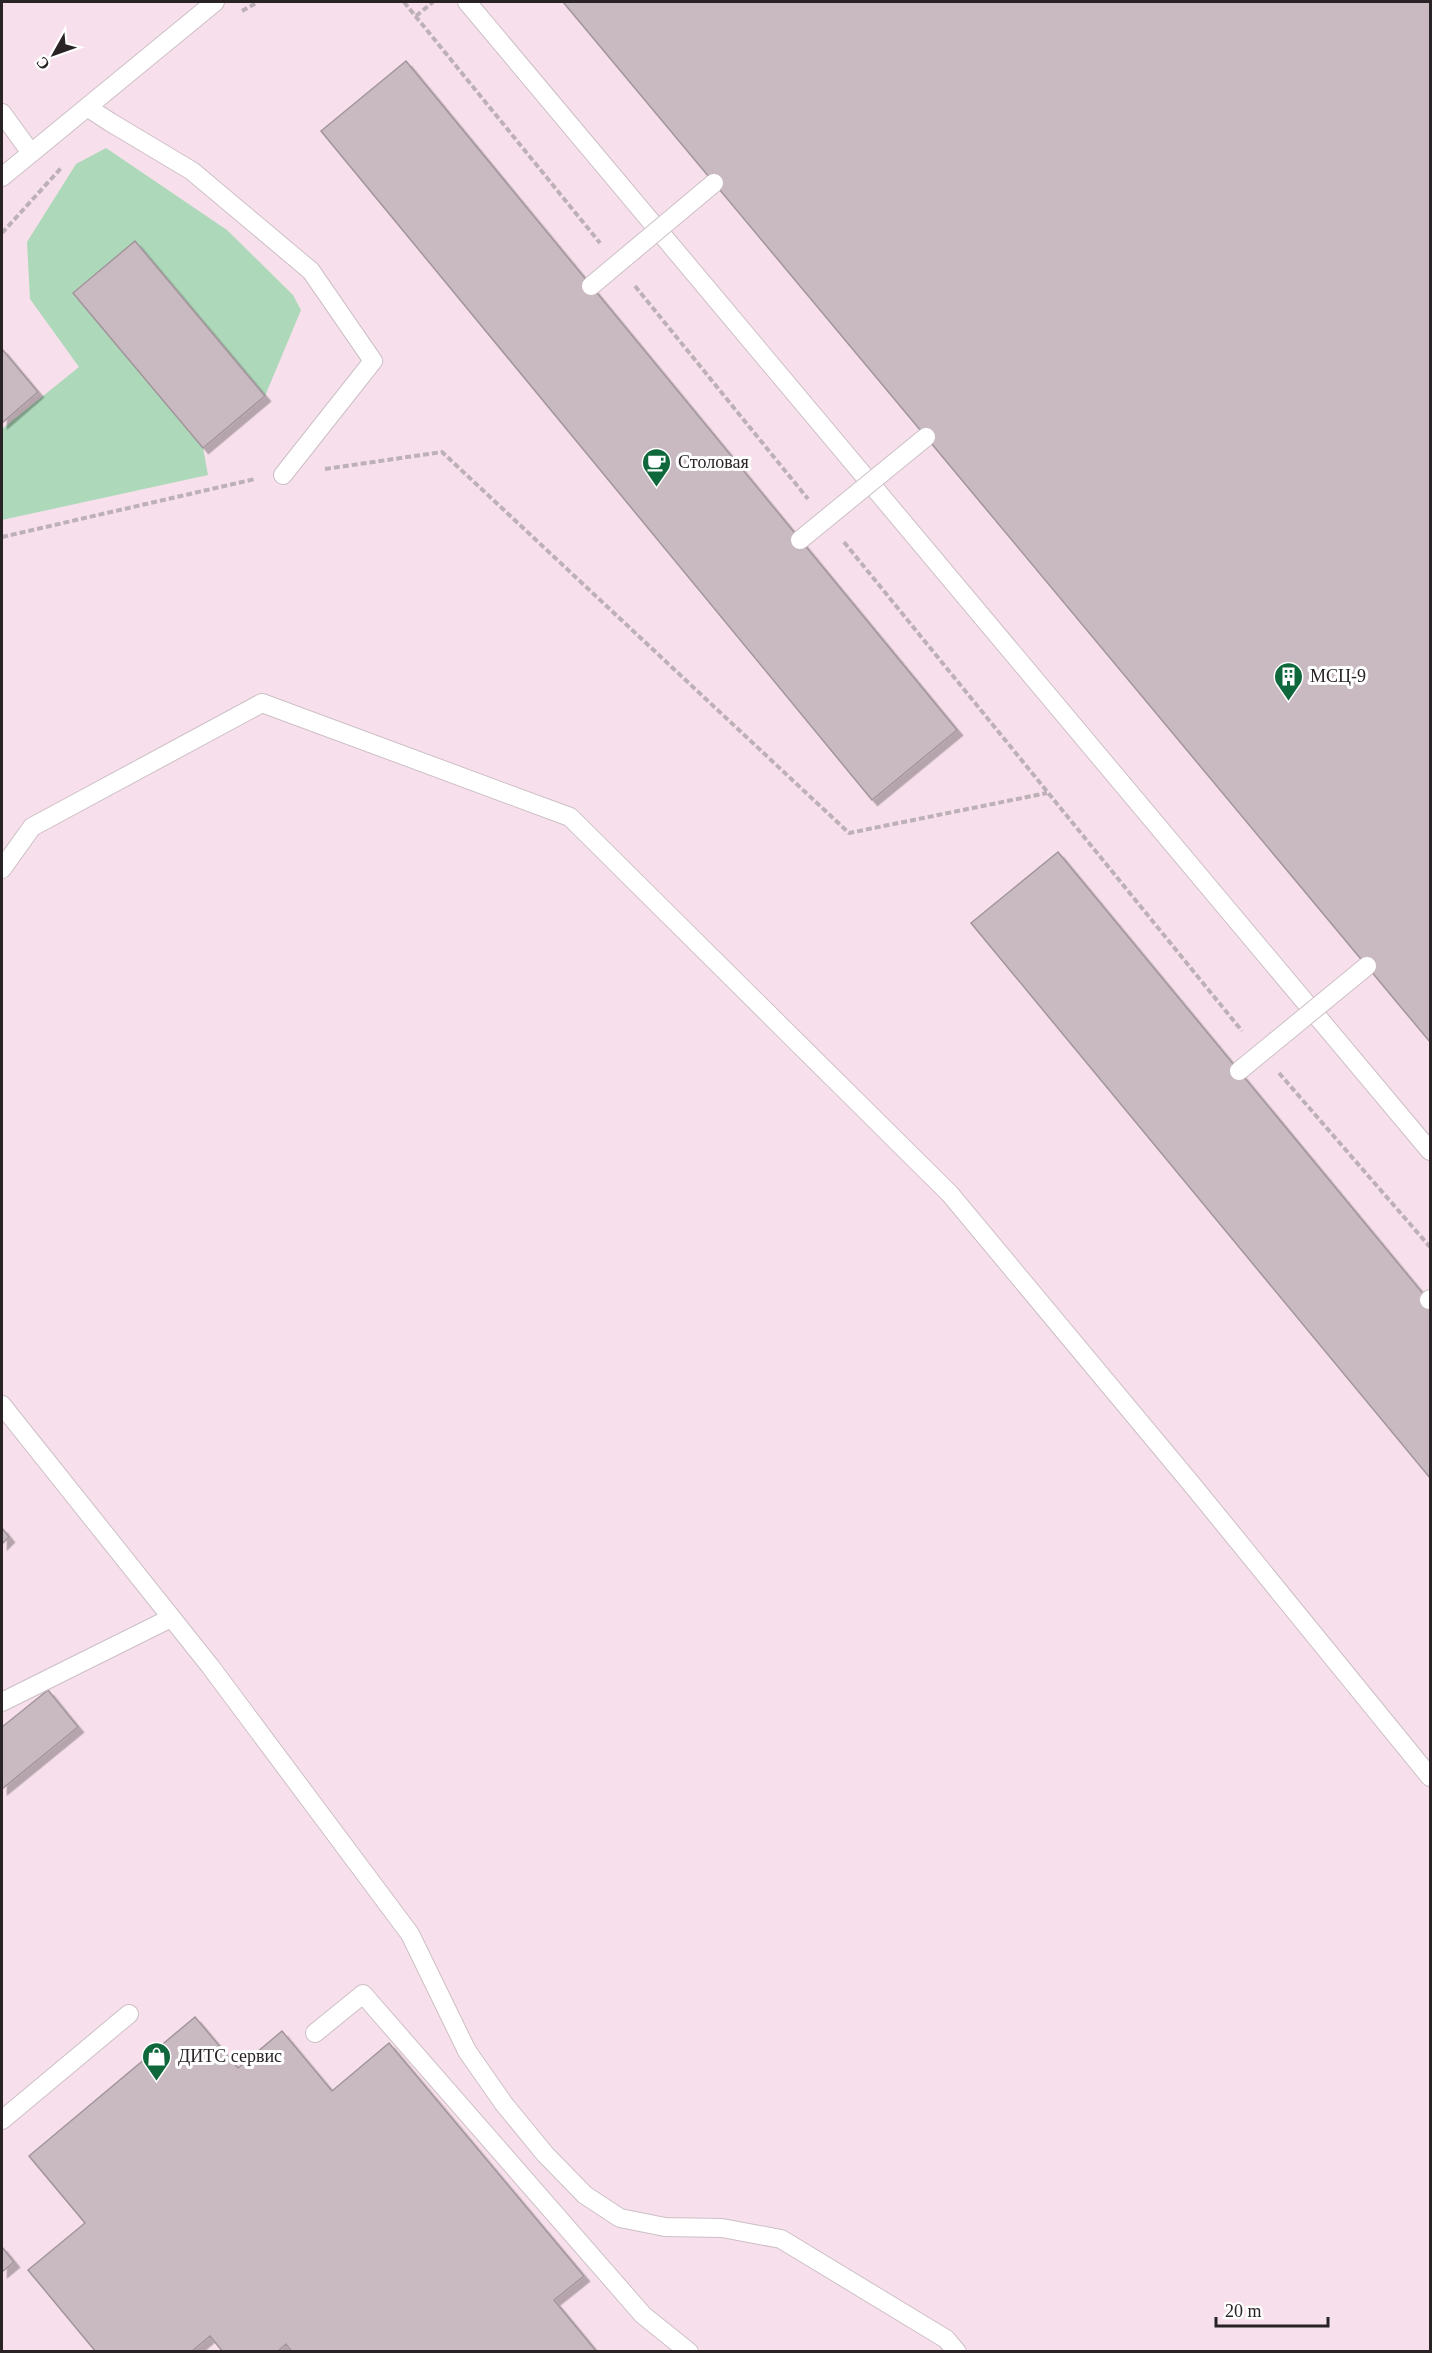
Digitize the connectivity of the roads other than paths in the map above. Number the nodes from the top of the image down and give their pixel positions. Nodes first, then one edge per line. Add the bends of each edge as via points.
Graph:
1 (215, 2) edge
2 (467, 2) edge
3 (87, 106) junction
4 (2, 113) edge
5 (31, 153) junction
6 (2, 177) edge
7 (714, 183) dead end
8 (591, 286) dead end
9 (926, 437) dead end
10 (283, 475) road end
11 (800, 540) dead end
12 (2, 869) edge
13 (1367, 966) dead end
14 (1239, 1071) dead end
15 (1431, 1151) edge
16 (2, 1405) edge
17 (171, 1618) junction
18 (2, 1702) edge
19 (1431, 1778) edge
20 (129, 2014) dead end
21 (315, 2033) dead end
22 (2, 2120) edge
23 (689, 2352) edge
24 (957, 2352) edge

1 - 3 lane
2 - 15 lane
3 - 5 lane
3 - 10 lane via 192,171 311,271 373,361
4 - 5 lane
5 - 6 lane
7 - 8 lane, bridge
9 - 11 lane, bridge
12 - 19 lane via 32,827 262,703 570,817 950,1194
13 - 14 lane, bridge
16 - 17 lane
17 - 18 lane
17 - 24 lane via 410,1934 467,2051 504,2104 585,2195 620,2218 665,2227 722,2228 780,2239 946,2339
20 - 22 lane
21 - 23 lane via 363,1994 643,2315

